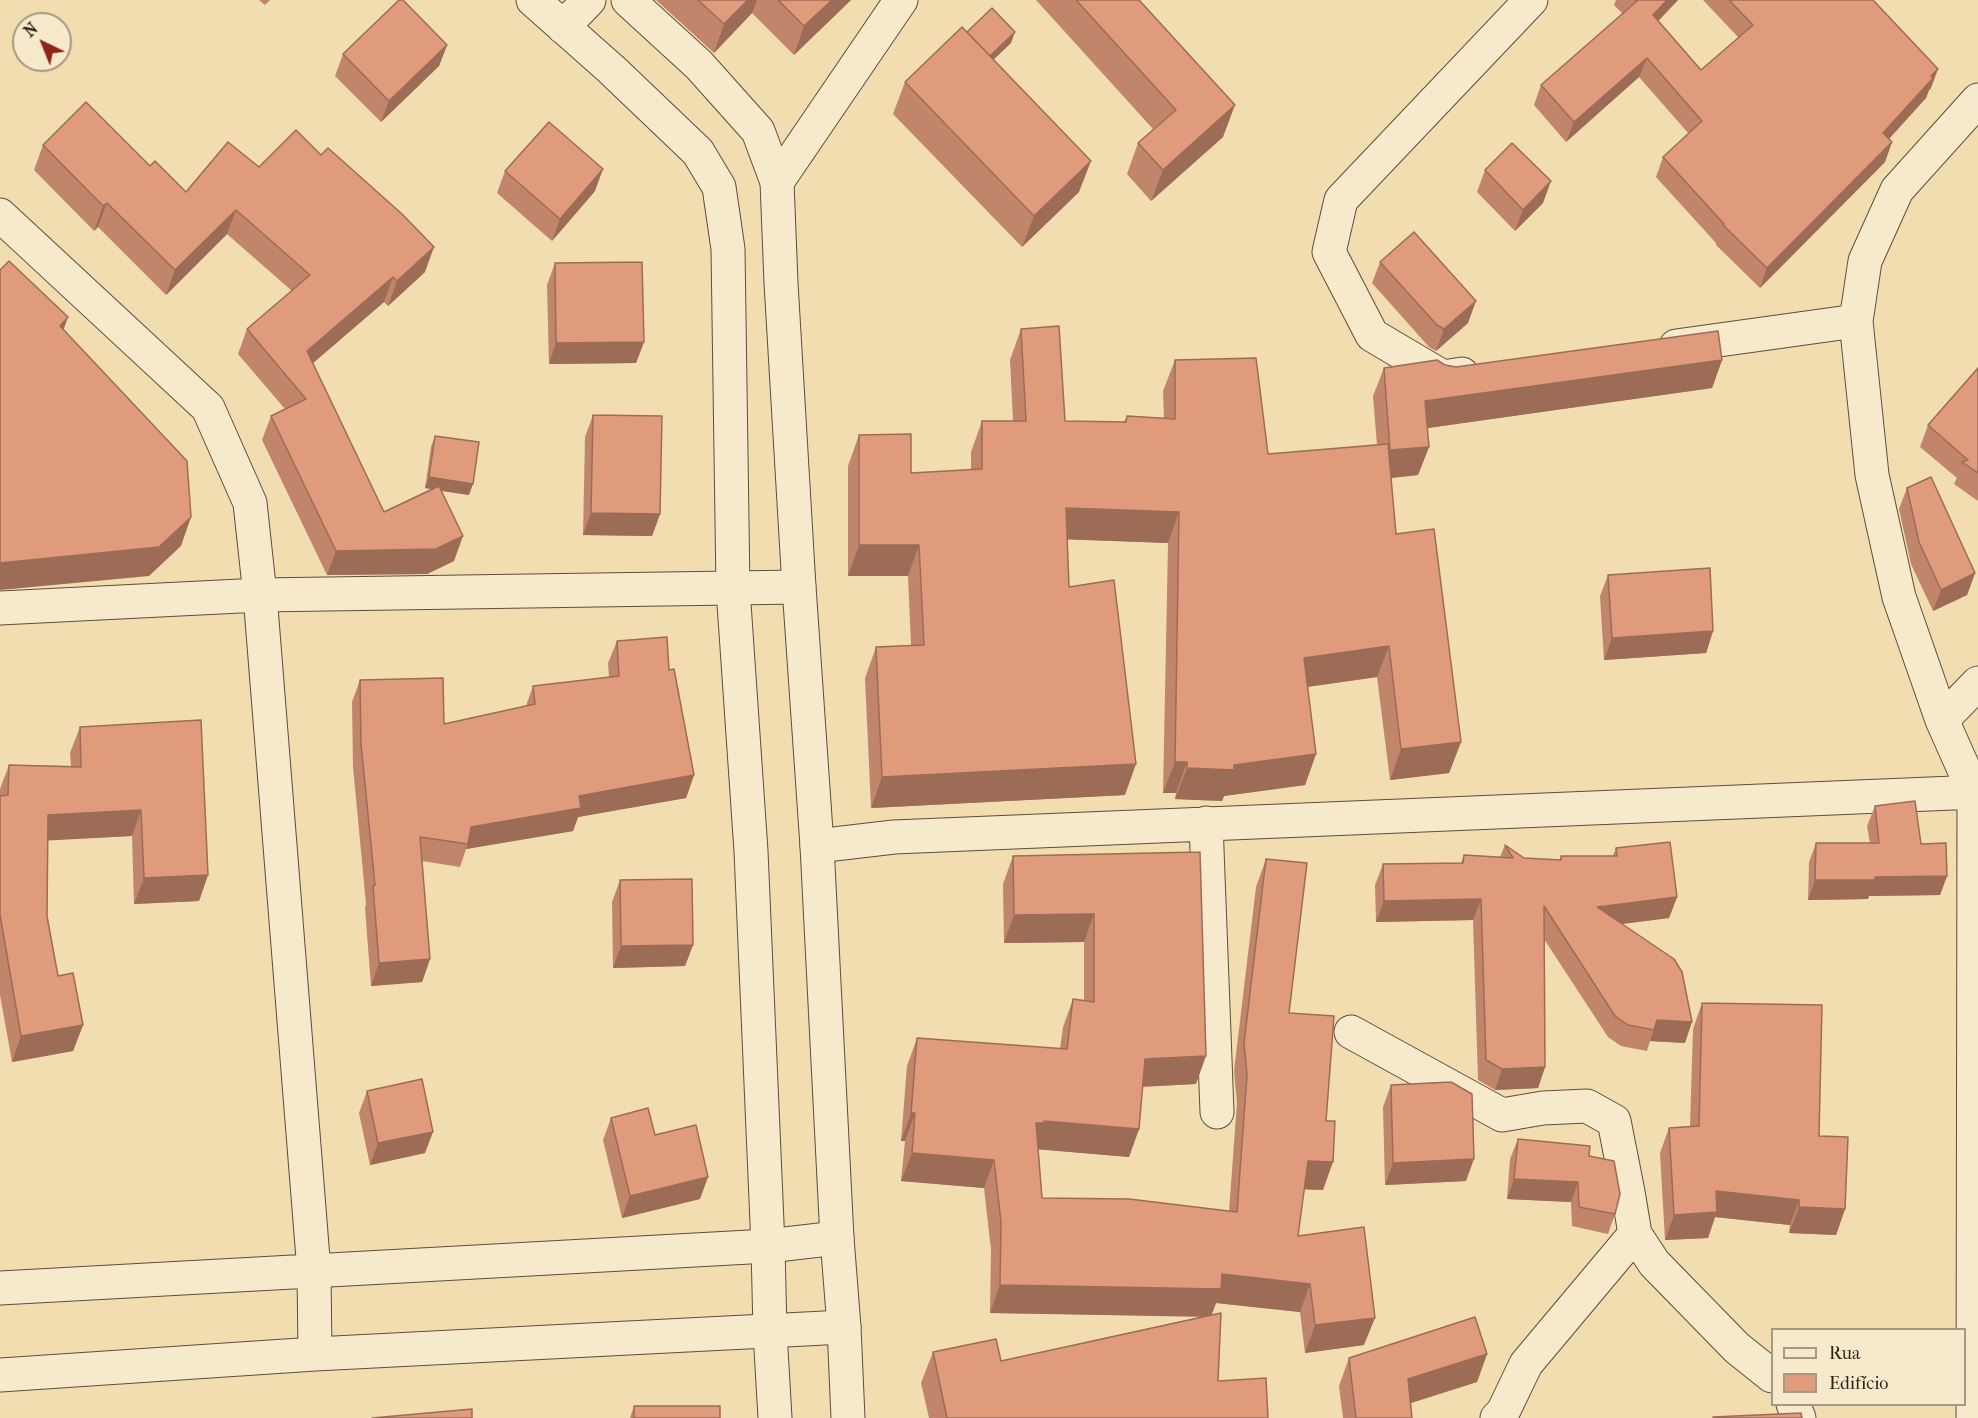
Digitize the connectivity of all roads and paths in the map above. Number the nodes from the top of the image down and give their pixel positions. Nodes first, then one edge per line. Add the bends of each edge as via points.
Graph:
1 (533, 0) edge
2 (589, 0) edge
3 (628, 0) edge
4 (901, 0) edge
5 (1531, 0) edge
6 (563, 27) junction
7 (1978, 100) edge
8 (777, 182) junction
9 (0, 215) edge
10 (1856, 321) junction
11 (1644, 350) edge
12 (1490, 370) edge
13 (799, 588) junction
14 (733, 589) junction
15 (260, 595) junction
16 (0, 608) edge
17 (1978, 683) edge
18 (1942, 720) junction
19 (1976, 792) edge
20 (1206, 823) junction
21 (816, 846) junction
22 (1352, 1032) dead end
23 (1976, 1068) edge
24 (1217, 1112) dead end
25 (1635, 1234) junction
26 (837, 1238) junction
27 (768, 1246) junction
28 (314, 1271) junction
29 (0, 1288) edge
30 (844, 1327) junction
31 (770, 1332) junction
32 (315, 1354) junction
33 (1771, 1374) edge
34 (0, 1375) edge
35 (775, 1418) edge
36 (849, 1418) edge
37 (1497, 1418) edge
38 (1973, 1418) edge

1 - 6 street
2 - 6 street
3 - 8 street via 699,65 758,131
4 - 8 street
5 - 12 street via 1341,200 1329,252 1372,334 1443,377
6 - 14 street via 698,152 718,187 728,249
7 - 10 street via 1897,190 1865,261
8 - 13 street
9 - 15 street via 208,408 250,503
10 - 11 street
10 - 18 street via 1872,475 1899,597
13 - 14 street
13 - 21 street
14 - 15 street
14 - 27 street via 751,851
15 - 16 street
15 - 28 street
17 - 18 street
18 - 19 street
19 - 20 street
19 - 23 street
20 - 21 street via 894,837
20 - 24 street
21 - 26 street
22 - 25 street via 1502,1115 1587,1106 1614,1121
23 - 38 street
25 - 33 street via 1654,1263 1737,1348
25 - 37 street via 1527,1364
26 - 27 street
26 - 30 street
27 - 28 street
27 - 31 street
28 - 29 street
28 - 32 street
30 - 31 street
30 - 36 street
31 - 32 street
31 - 35 street
32 - 34 street

